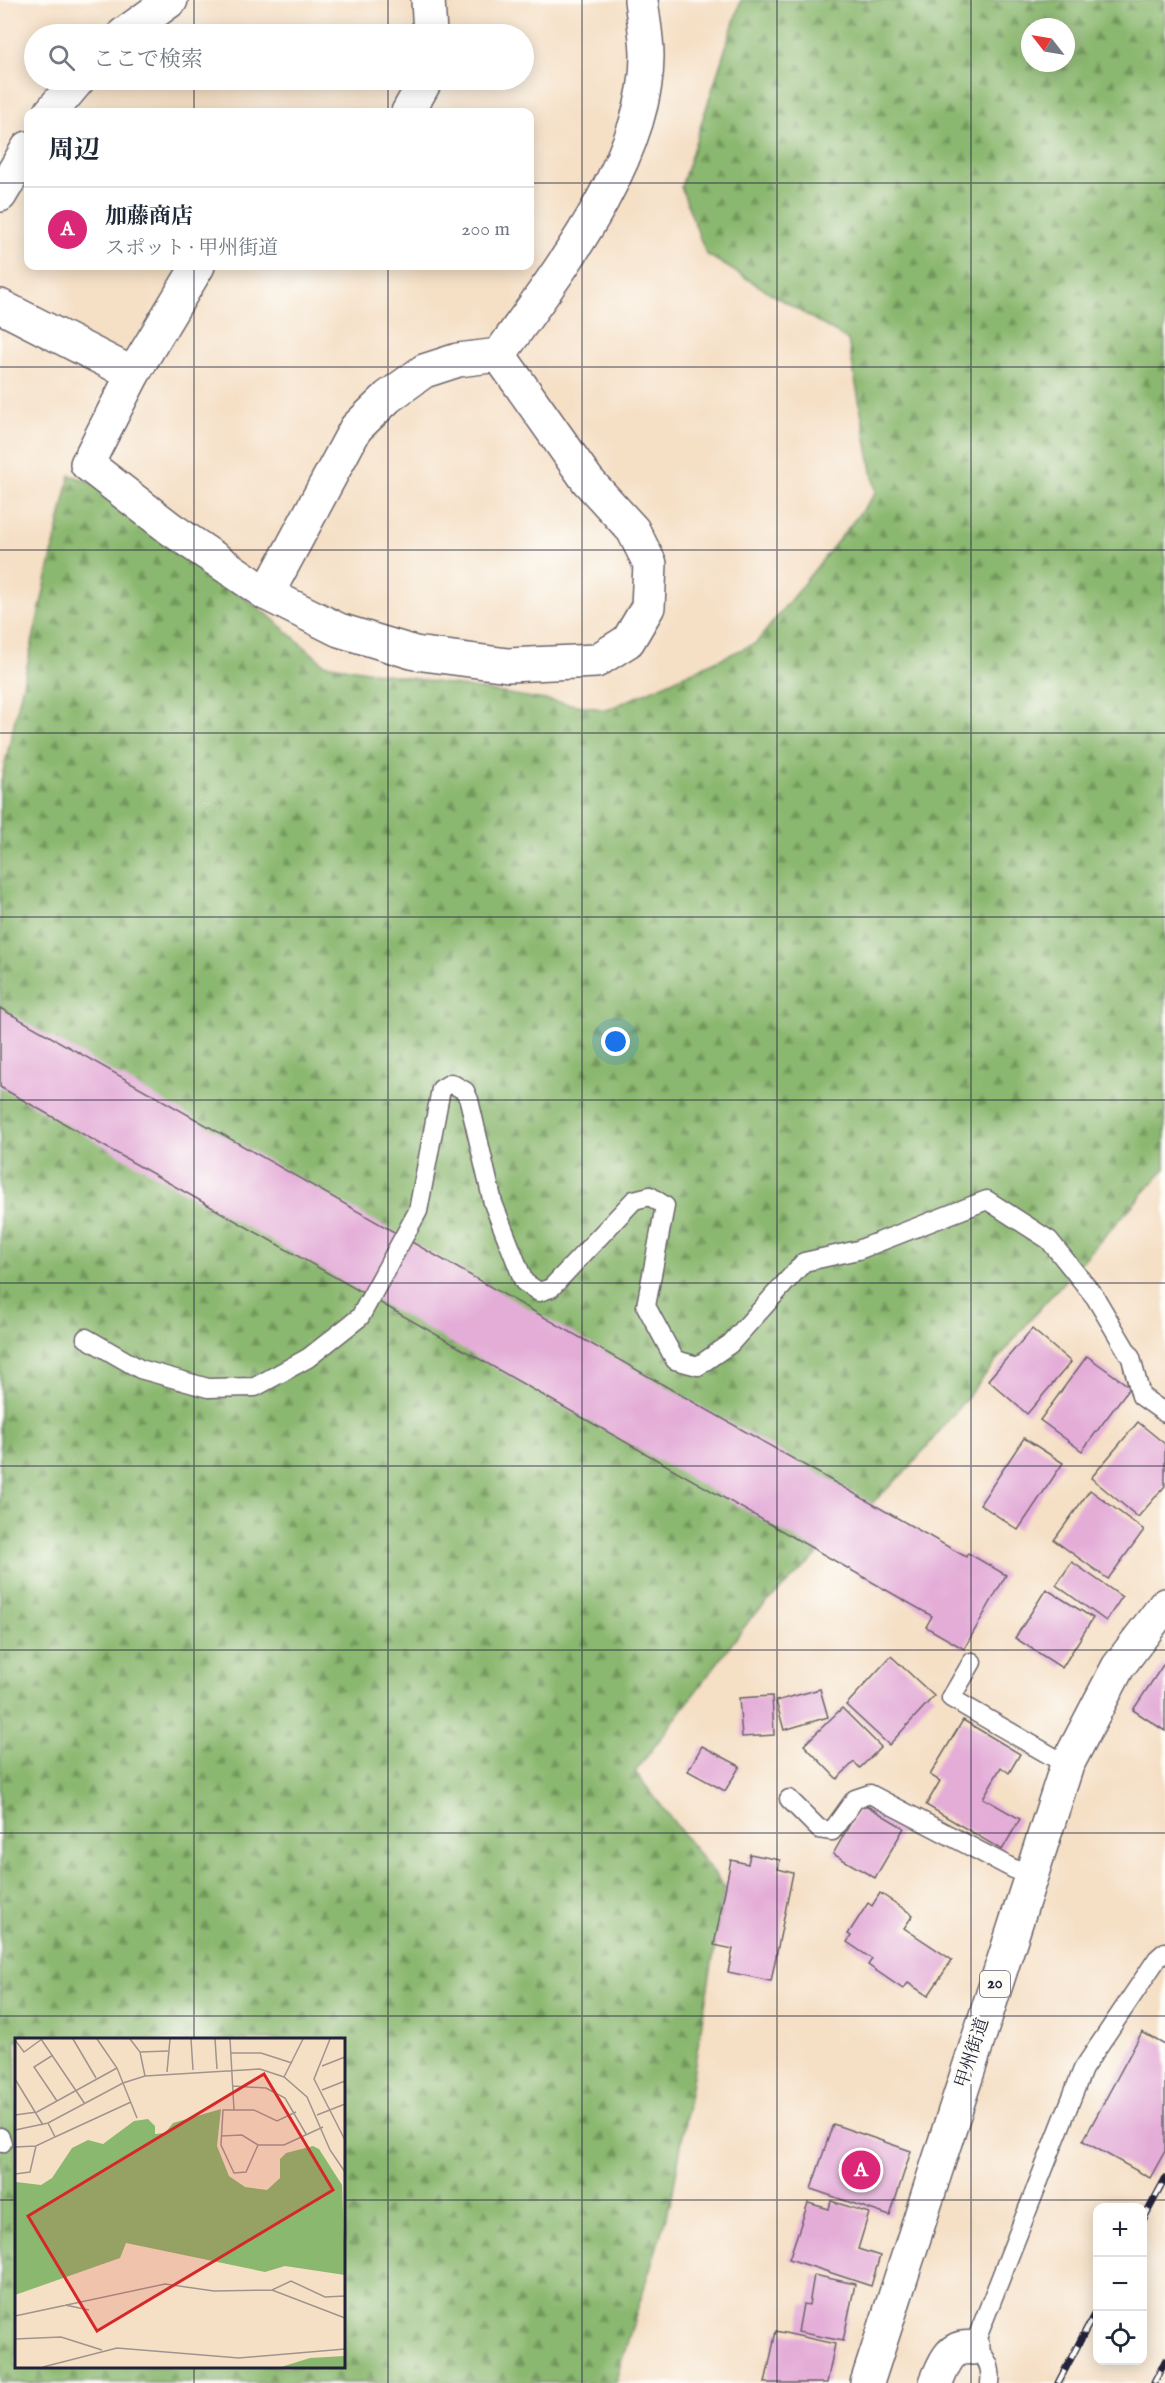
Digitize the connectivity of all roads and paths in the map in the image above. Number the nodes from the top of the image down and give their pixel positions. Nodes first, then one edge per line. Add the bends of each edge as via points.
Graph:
1 (171, 0) edge
2 (428, 0) edge
3 (641, 0) edge
4 (137, 24) edge
5 (429, 24) edge
6 (70, 90) edge
7 (420, 90) edge
8 (54, 108) edge
9 (410, 108) edge
10 (24, 155) edge
11 (0, 195) edge
12 (196, 270) edge
13 (0, 306) edge
14 (499, 356) junction
15 (133, 374) junction
16 (267, 594) junction
17 (86, 1338) dead end
18 (1165, 1413) edge
19 (1165, 1605) edge
20 (972, 1662) dead end
21 (1067, 1765) junction
22 (789, 1799) dead end
23 (1029, 1877) junction
24 (1165, 1952) edge
25 (974, 2348) junction
26 (867, 2383) edge
27 (936, 2383) edge
28 (990, 2383) edge

1 - 4 main road
2 - 5 main road
3 - 14 main road via 647,56 641,104 620,165 578,246
6 - 8 main road
7 - 9 main road
10 - 11 main road
12 - 15 main road
13 - 15 main road
14 - 16 main road via 458,360 424,371 388,397 356,428
14 - 16 main road via 588,481 633,530 650,564 648,607 628,641 596,661 508,665 416,653 339,630
15 - 16 main road via 87,464 171,529
17 - 18 lane via 140,1369 208,1388 255,1387 308,1358 360,1317 418,1211 441,1089 451,1083 465,1091 469,1100 493,1203 524,1282 539,1292 551,1288 634,1200 650,1196 666,1206 646,1306 675,1360 698,1366 730,1344 804,1262 858,1250 987,1200 1049,1240 1095,1297 1131,1358 1141,1396
19 - 21 main road, 甲州街道 / 20 via 1118,1667
20 - 21 lane via 951,1698
21 - 23 main road, 甲州街道 / 20
22 - 23 lane via 819,1829 832,1831 855,1799 870,1794
23 - 26 main road, 甲州街道 / 20
24 - 25 lane via 1083,2069
25 - 27 main road via 956,2349 948,2356
25 - 28 lane via 983,2353 991,2373

